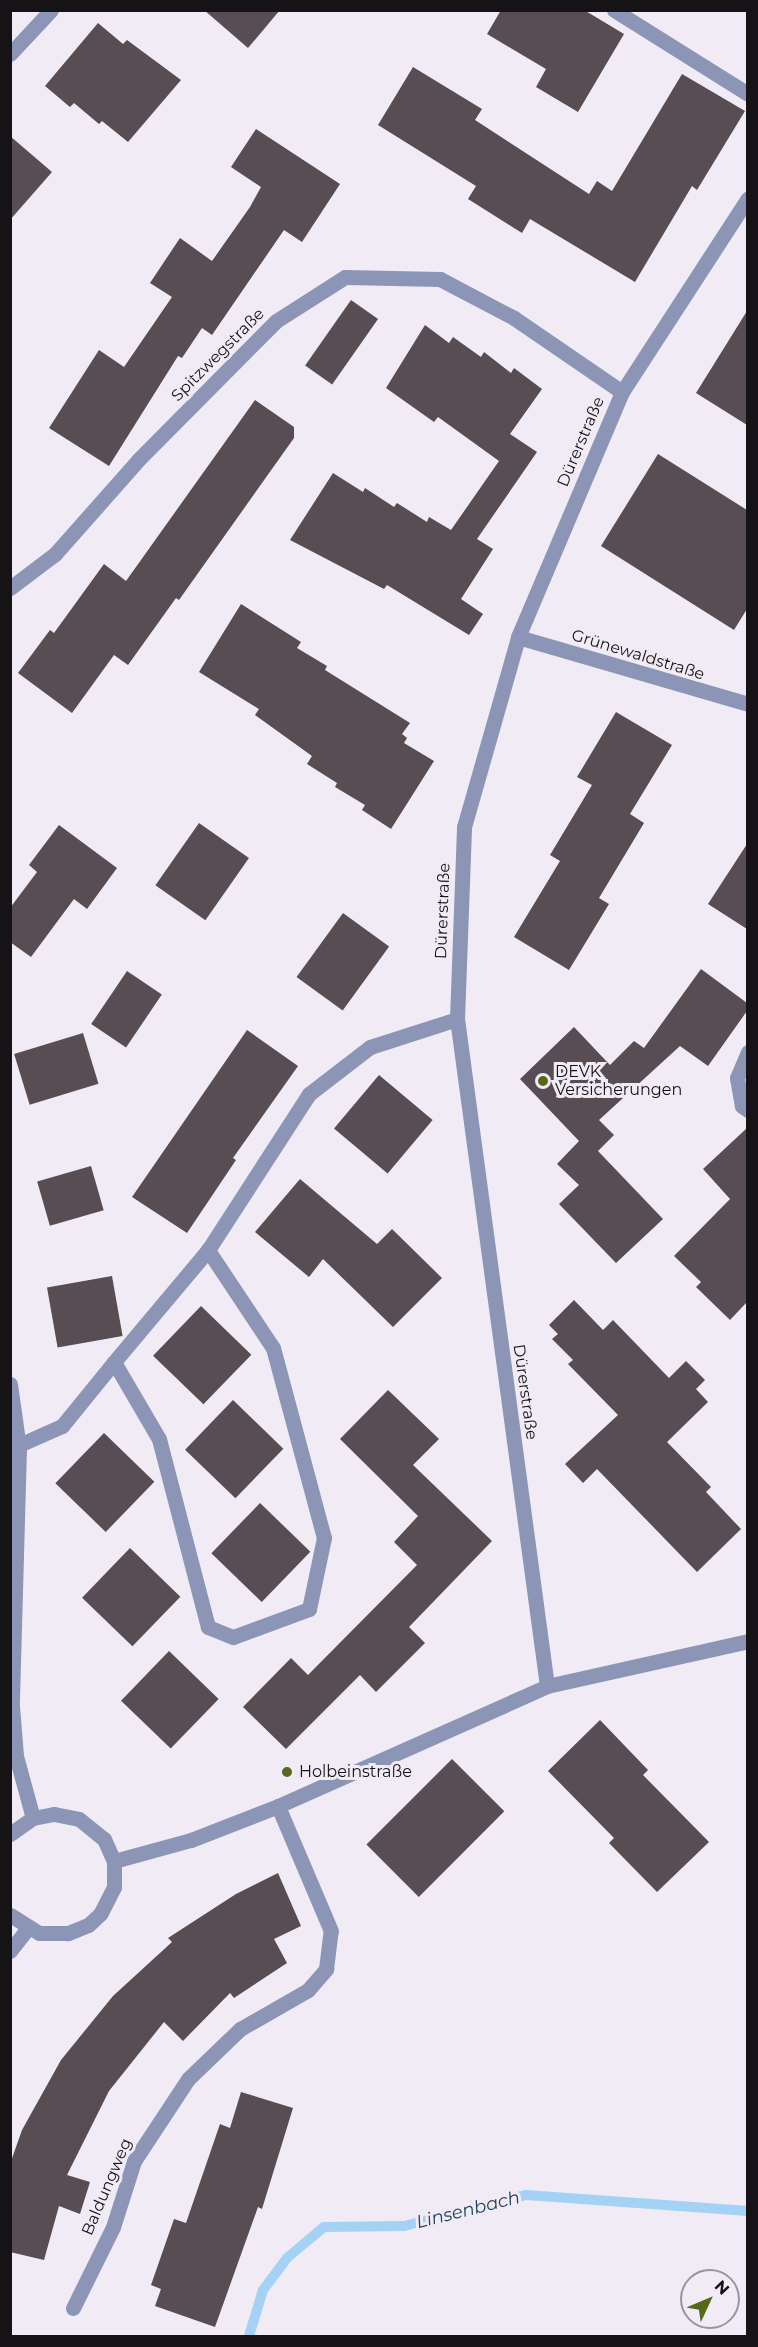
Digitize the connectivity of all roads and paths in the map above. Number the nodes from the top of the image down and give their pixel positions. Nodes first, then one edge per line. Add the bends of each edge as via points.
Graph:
1 (51, 10) edge
2 (615, 10) edge
3 (10, 54) edge
4 (747, 94) edge
5 (747, 198) edge
6 (622, 392) junction
7 (10, 588) edge
8 (518, 637) junction
9 (747, 704) edge
10 (458, 1019) junction
11 (747, 1052) edge
12 (747, 1110) edge
13 (208, 1250) junction
14 (114, 1362) junction
15 (10, 1384) edge
16 (15, 1448) edge
17 (747, 1641) edge
18 (547, 1686) junction
19 (278, 1806) junction
20 (33, 1818) junction
21 (10, 1834) edge
22 (114, 1861) junction
23 (10, 1915) edge
24 (28, 1928) junction
25 (10, 1951) edge
26 (73, 2308) dead end

1 - 3 street
2 - 4 street
5 - 6 street, Dürerstraße
6 - 7 street, Spitzwegstraße via 514,318 440,279 345,277 276,321 139,459 55,554
6 - 8 street, Dürerstraße
8 - 9 street, Grünewaldstraße
8 - 10 street, Dürerstraße via 464,827
10 - 13 street via 370,1047 309,1094
10 - 18 street, Dürerstraße
11 - 12 street via 737,1078 742,1106
13 - 14 street
13 - 14 street via 273,1347 324,1538 309,1609 233,1637 208,1627 159,1439
14 - 16 street via 62,1426
15 - 16 street
16 - 20 street via 12,1706 16,1756
17 - 18 street
18 - 19 street
19 - 22 street via 191,1840
19 - 26 street, Baldungweg via 331,1931 326,1969 308,1990 240,2029 181,2088 134,2161 112,2227
20 - 21 street
20 - 22 street via 54,1814 80,1819 104,1839
22 - 24 street via 110,1900 88,1925 55,1935
23 - 24 street
24 - 25 street

